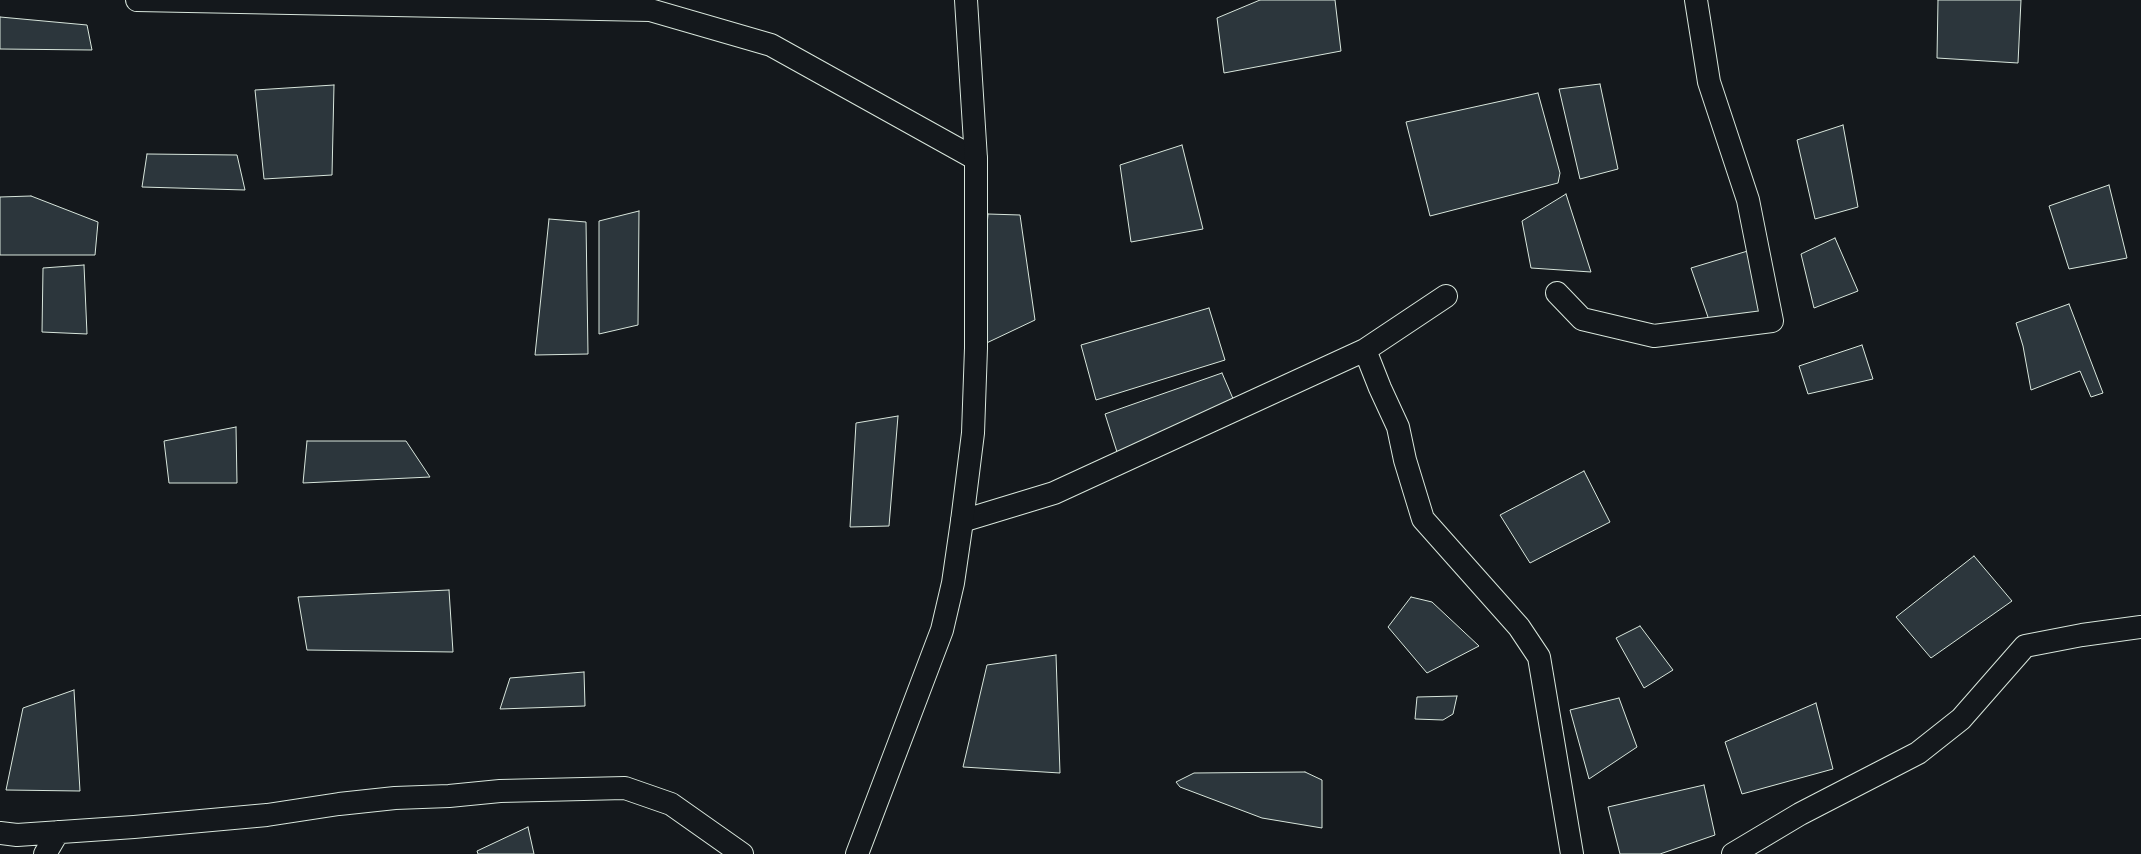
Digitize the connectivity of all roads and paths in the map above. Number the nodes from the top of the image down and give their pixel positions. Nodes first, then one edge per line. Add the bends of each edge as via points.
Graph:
1 (137, 0) edge
2 (966, 0) edge
3 (1696, 0) edge
4 (976, 159) junction
5 (1557, 293) dead end
6 (1446, 296) dead end
7 (1365, 350) junction
8 (962, 521) junction
9 (2141, 627) edge
10 (58, 832) junction
11 (0, 833) edge
12 (45, 854) edge
13 (742, 854) edge
14 (857, 854) edge
15 (1572, 854) edge
16 (1733, 854) edge

1 - 4 street via 650,10 770,45
2 - 4 street
3 - 5 street via 1709,82 1748,200 1772,321 1654,336 1582,319
4 - 8 street via 976,356 973,433
6 - 7 street
7 - 8 street via 1054,493
7 - 15 street via 1398,427 1423,519 1519,627 1539,657
8 - 14 street via 953,583 942,630
9 - 16 street via 2025,646 1961,719 1918,753 1800,814
10 - 11 street via 17,835
10 - 12 street
10 - 13 street via 267,815 395,798 500,791 625,788 671,804

